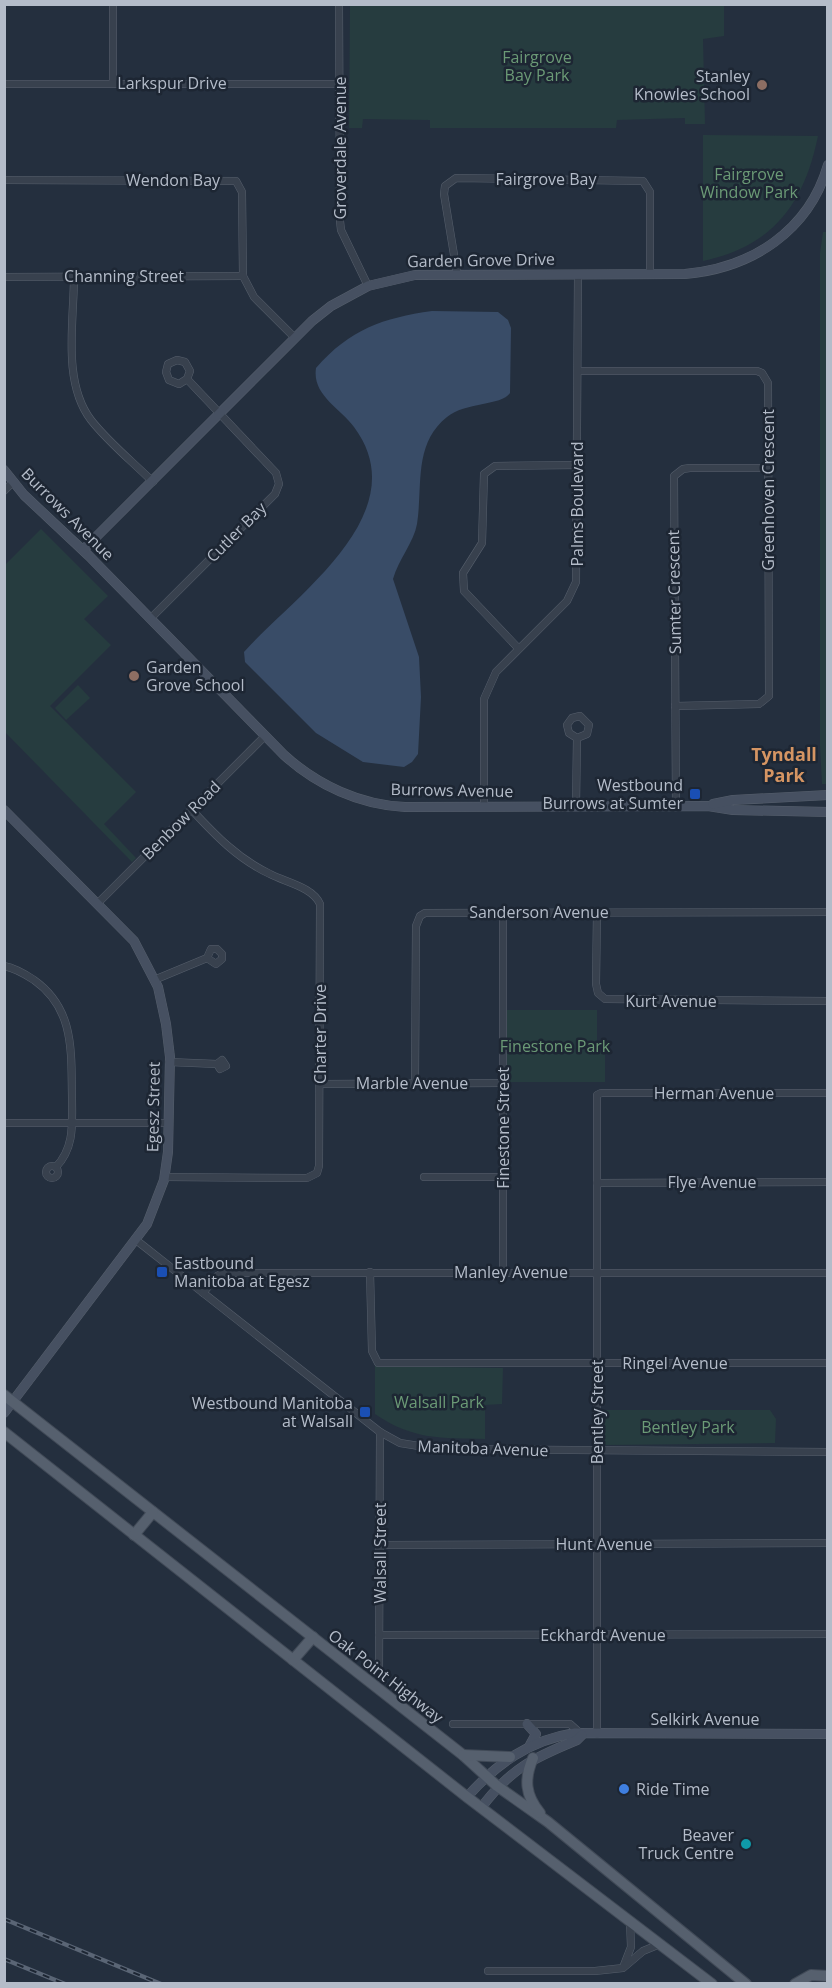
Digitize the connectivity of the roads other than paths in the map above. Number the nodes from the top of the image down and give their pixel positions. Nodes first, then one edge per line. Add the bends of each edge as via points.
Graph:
1 (113, 4) edge
2 (339, 4) edge
3 (113, 83) junction
4 (4, 84) edge
5 (339, 84) junction
6 (828, 165) edge
7 (4, 180) edge
8 (457, 273) junction
9 (578, 274) junction
10 (650, 274) junction
11 (74, 276) junction
12 (243, 276) junction
13 (4, 277) edge
14 (368, 286) junction
15 (294, 337) junction
16 (578, 371) junction
17 (187, 379) dead end
18 (220, 414) junction
19 (578, 465) junction
20 (768, 468) junction
21 (4, 470) edge
22 (13, 482) junction
23 (153, 482) junction
24 (4, 491) edge
25 (83, 550) junction
26 (150, 618) junction
27 (518, 648) junction
28 (675, 706) junction
29 (265, 736) junction
30 (577, 738) dead end
31 (828, 795) edge
32 (676, 805) junction
33 (576, 806) junction
34 (708, 806) junction
35 (484, 807) junction
36 (191, 809) junction
37 (828, 812) edge
38 (6, 813) edge
39 (98, 903) junction
40 (503, 912) junction
41 (597, 912) junction
42 (828, 912) edge
43 (207, 958) dead end
44 (4, 966) edge
45 (154, 980) junction
46 (828, 1001) edge
47 (169, 1062) junction
48 (217, 1064) dead end
49 (416, 1083) junction
50 (503, 1083) junction
51 (321, 1084) junction
52 (601, 1093) joint
53 (828, 1093) edge
54 (4, 1123) edge
55 (169, 1123) junction
56 (72, 1124) junction
57 (56, 1167) dead end
58 (165, 1177) junction
59 (503, 1177) junction
60 (424, 1178) dead end
61 (828, 1182) edge
62 (597, 1183) junction
63 (136, 1240) junction
64 (370, 1272) junction
65 (503, 1272) junction
66 (597, 1272) junction
67 (828, 1273) edge
68 (203, 1293) junction
69 (597, 1363) junction
70 (828, 1363) edge
71 (9, 1398) edge
72 (4, 1413) edge
73 (4, 1432) edge
74 (380, 1432) junction
75 (597, 1450) junction
76 (828, 1452) edge
77 (153, 1512) junction
78 (134, 1534) junction
79 (597, 1544) junction
80 (828, 1544) edge
81 (380, 1545) junction
82 (828, 1634) edge
83 (379, 1635) junction
84 (597, 1635) junction
85 (313, 1637) junction
86 (293, 1660) junction
87 (379, 1674) dead end
88 (453, 1724) dead end
89 (527, 1724) junction
90 (597, 1734) junction
91 (828, 1734) edge
92 (582, 1735) junction
93 (530, 1745) junction
94 (463, 1755) junction
95 (510, 1757) junction
96 (533, 1758) junction
97 (486, 1776) junction
98 (497, 1786) junction
99 (467, 1797) junction
100 (481, 1808) junction
101 (548, 1822) junction
102 (630, 1921) junction
103 (660, 1944) junction
104 (623, 1968) junction
105 (488, 1971) dead end
106 (828, 1976) edge
107 (712, 1983) edge
108 (746, 1983) edge
109 (795, 1983) edge

1 - 3 street
2 - 5 street, Groverdale Avenue
3 - 4 street, Larkspur Drive
3 - 5 street, Larkspur Drive
5 - 14 street, Groverdale Avenue via 340,230
6 - 10 street, Garden Grove Drive via 807,210 763,252 714,270
7 - 12 street, Wendon Bay via 236,181 242,192
8 - 9 street, Garden Grove Drive
8 - 10 street, Fairgrove Bay via 444,194 452,179 467,178 643,181 650,192
8 - 14 street, Garden Grove Drive via 402,276
9 - 10 street, Garden Grove Drive
9 - 16 street, Palms Boulevard
11 - 12 street, Channing Street
11 - 13 street, Channing Street
11 - 23 street via 73,367 80,400 98,428
12 - 15 street via 254,297
14 - 15 street, Garden Grove Drive via 331,306
15 - 18 street, Garden Grove Drive
16 - 19 street, Palms Boulevard
16 - 20 street, Greenhoven Crescent via 762,373 768,383
17 - 18 street
18 - 23 street, Garden Grove Drive
18 - 26 street, Cutler Bay via 276,473 279,484 275,494
19 - 27 street, Palms Boulevard via 576,582 567,600
19 - 27 street via 495,466 484,474 482,543 463,573 463,585 467,597
20 - 28 street, Greenhoven Crescent via 769,696 759,704
20 - 28 street, Sumter Crescent via 690,468 674,476
21 - 22 street, Burrows Avenue
22 - 24 street
22 - 25 street, Burrows Avenue
23 - 25 street, Garden Grove Drive
25 - 26 street, Burrows Avenue
26 - 29 street, Burrows Avenue
27 - 35 street, Palms Boulevard via 496,672 485,692
28 - 32 street, Sumter Crescent
29 - 35 street, Burrows Avenue via 297,766 348,795 394,806
29 - 36 street, Benbow Road
30 - 33 street
31 - 34 street, Burrows Avenue via 733,800
32 - 33 street, Burrows Avenue
32 - 34 street, Burrows Avenue
33 - 35 street, Burrows Avenue
34 - 37 street, Burrows Avenue
36 - 39 street, Benbow Road
36 - 51 street, Charter Drive via 250,864 318,900
38 - 39 street, Egesz Street
39 - 45 street, Egesz Street via 134,941
40 - 41 street, Sanderson Avenue
40 - 49 street, Sanderson Avenue via 431,912 417,921
40 - 50 street, Finestone Street
41 - 42 street, Sanderson Avenue
41 - 46 street, Kurt Avenue via 596,984 605,999
43 - 45 street
44 - 56 street via 40,985 65,1018 71,1041
45 - 47 street, Egesz Street via 166,1024
47 - 48 street
47 - 55 street, Egesz Street
49 - 50 street, Marble Avenue
49 - 51 street, Marble Avenue
50 - 59 street, Finestone Street
51 - 58 street, Charter Drive via 319,1166 313,1178
52 - 53 street, Herman Avenue
52 - 62 street, Bentley Street via 597,1095
54 - 56 street
55 - 56 street
55 - 58 street, Egesz Street
56 - 57 street via 69,1149
58 - 63 street, Egesz Street via 147,1224
59 - 60 street
59 - 65 street, Finestone Street
61 - 62 street, Flye Avenue
62 - 66 street, Bentley Street
63 - 68 street, Manitoba Avenue
63 - 71 street, Egesz Street
64 - 65 street, Manley Avenue
64 - 68 street, Manley Avenue via 224,1273
64 - 69 street, Ringel Avenue via 372,1351 378,1363
65 - 66 street, Manley Avenue
66 - 67 street, Manley Avenue
66 - 69 street, Bentley Street
68 - 74 street, Manitoba Avenue
69 - 70 street, Ringel Avenue
69 - 75 street, Bentley Street
71 - 72 street, Egesz Street
71 - 77 main road, Oak Point Highway
73 - 78 main road
74 - 75 street, Manitoba Avenue via 400,1443 425,1449
74 - 81 street, Walsall Street
75 - 76 street, Manitoba Avenue
75 - 79 street, Bentley Street
77 - 78 main road
77 - 85 main road, Oak Point Highway
78 - 86 main road
79 - 80 street, Hunt Avenue
79 - 81 street, Hunt Avenue
79 - 84 street, Bentley Street
81 - 83 street, Walsall Street
82 - 84 street, Eckhardt Avenue
83 - 84 street, Eckhardt Avenue
83 - 87 street, Walsall Street
84 - 90 street, Bentley Street
85 - 86 main road
85 - 94 main road, Oak Point Highway
86 - 99 main road
88 - 89 street, Selkirk Avenue
89 - 92 street, Selkirk Avenue via 570,1724
89 - 93 street via 536,1734
90 - 91 street, Selkirk Avenue
90 - 92 street, Selkirk Avenue
92 - 93 street, Selkirk Avenue via 556,1736
92 - 96 street, Selkirk Avenue
93 - 95 street, Selkirk Avenue
94 - 95 main road
94 - 97 main road, Oak Point Highway
95 - 97 street, Selkirk Avenue
96 - 98 street, Selkirk Avenue
96 - 101 main road via 526,1772 527,1789 537,1811
97 - 98 main road, Oak Point Highway
97 - 99 street, Selkirk Avenue
98 - 100 street, Selkirk Avenue
98 - 101 main road, Oak Point Highway
99 - 100 main road
100 - 102 main road
101 - 108 main road, Oak Point Highway
102 - 103 main road
102 - 104 street via 631,1947
103 - 104 street via 643,1951
103 - 107 main road
104 - 105 street
106 - 109 main road via 811,1975

